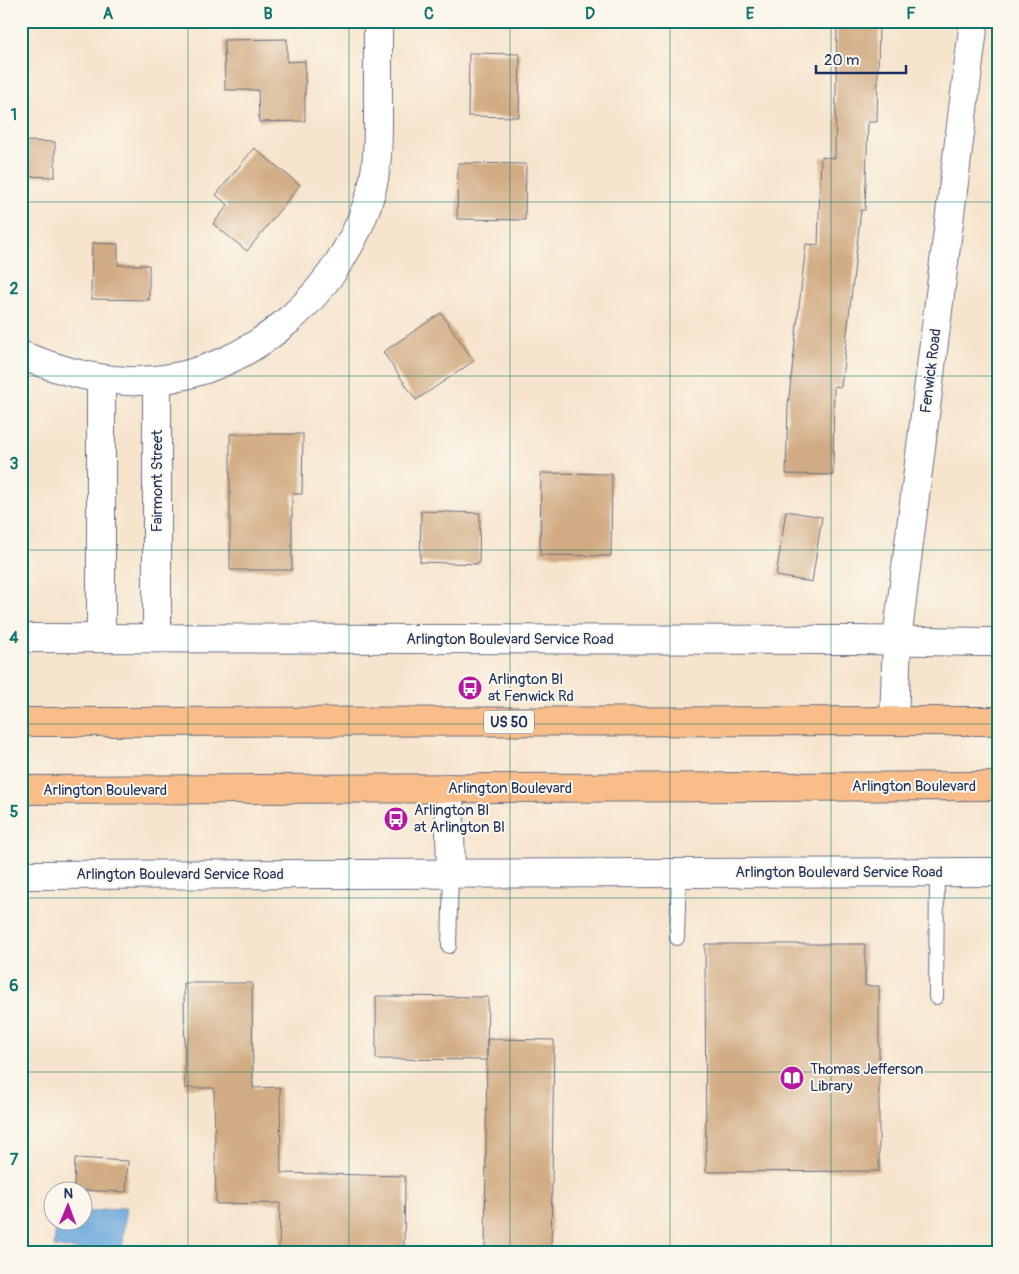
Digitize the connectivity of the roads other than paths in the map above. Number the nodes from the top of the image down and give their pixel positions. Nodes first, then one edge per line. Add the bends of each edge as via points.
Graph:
1 (378, 21) edge
2 (974, 21) edge
3 (21, 355) edge
4 (101, 379) junction
5 (157, 380) junction
6 (21, 638) edge
7 (100, 638) junction
8 (157, 638) junction
9 (897, 640) junction
10 (998, 642) edge
11 (894, 721) junction
12 (998, 721) edge
13 (21, 722) edge
14 (998, 786) edge
15 (449, 788) junction
16 (21, 790) edge
17 (679, 872) junction
18 (937, 872) junction
19 (998, 872) edge
20 (451, 873) junction
21 (21, 875) edge
22 (677, 938) dead end
23 (449, 946) dead end
24 (936, 997) dead end

1 - 5 street via 378,156 369,200 349,248 329,278 297,314 261,342 220,363
2 - 9 street, Fenwick Road
3 - 4 street via 56,369
4 - 5 street
4 - 7 street
5 - 8 street, Fairmont Street
6 - 7 street, Arlington Boulevard Service Road
7 - 8 street, Arlington Boulevard Service Road
8 - 9 street, Arlington Boulevard Service Road
9 - 10 street, Arlington Boulevard Service Road
9 - 11 street, Fenwick Road
11 - 12 highway, US 50
11 - 13 highway, US 50
14 - 15 highway, Arlington Boulevard
15 - 16 highway, Arlington Boulevard
15 - 20 street
17 - 18 street, Arlington Boulevard Service Road
17 - 20 street, Arlington Boulevard Service Road
17 - 22 lane
18 - 19 street, Arlington Boulevard Service Road
18 - 24 lane
20 - 21 street, Arlington Boulevard Service Road
20 - 23 lane

